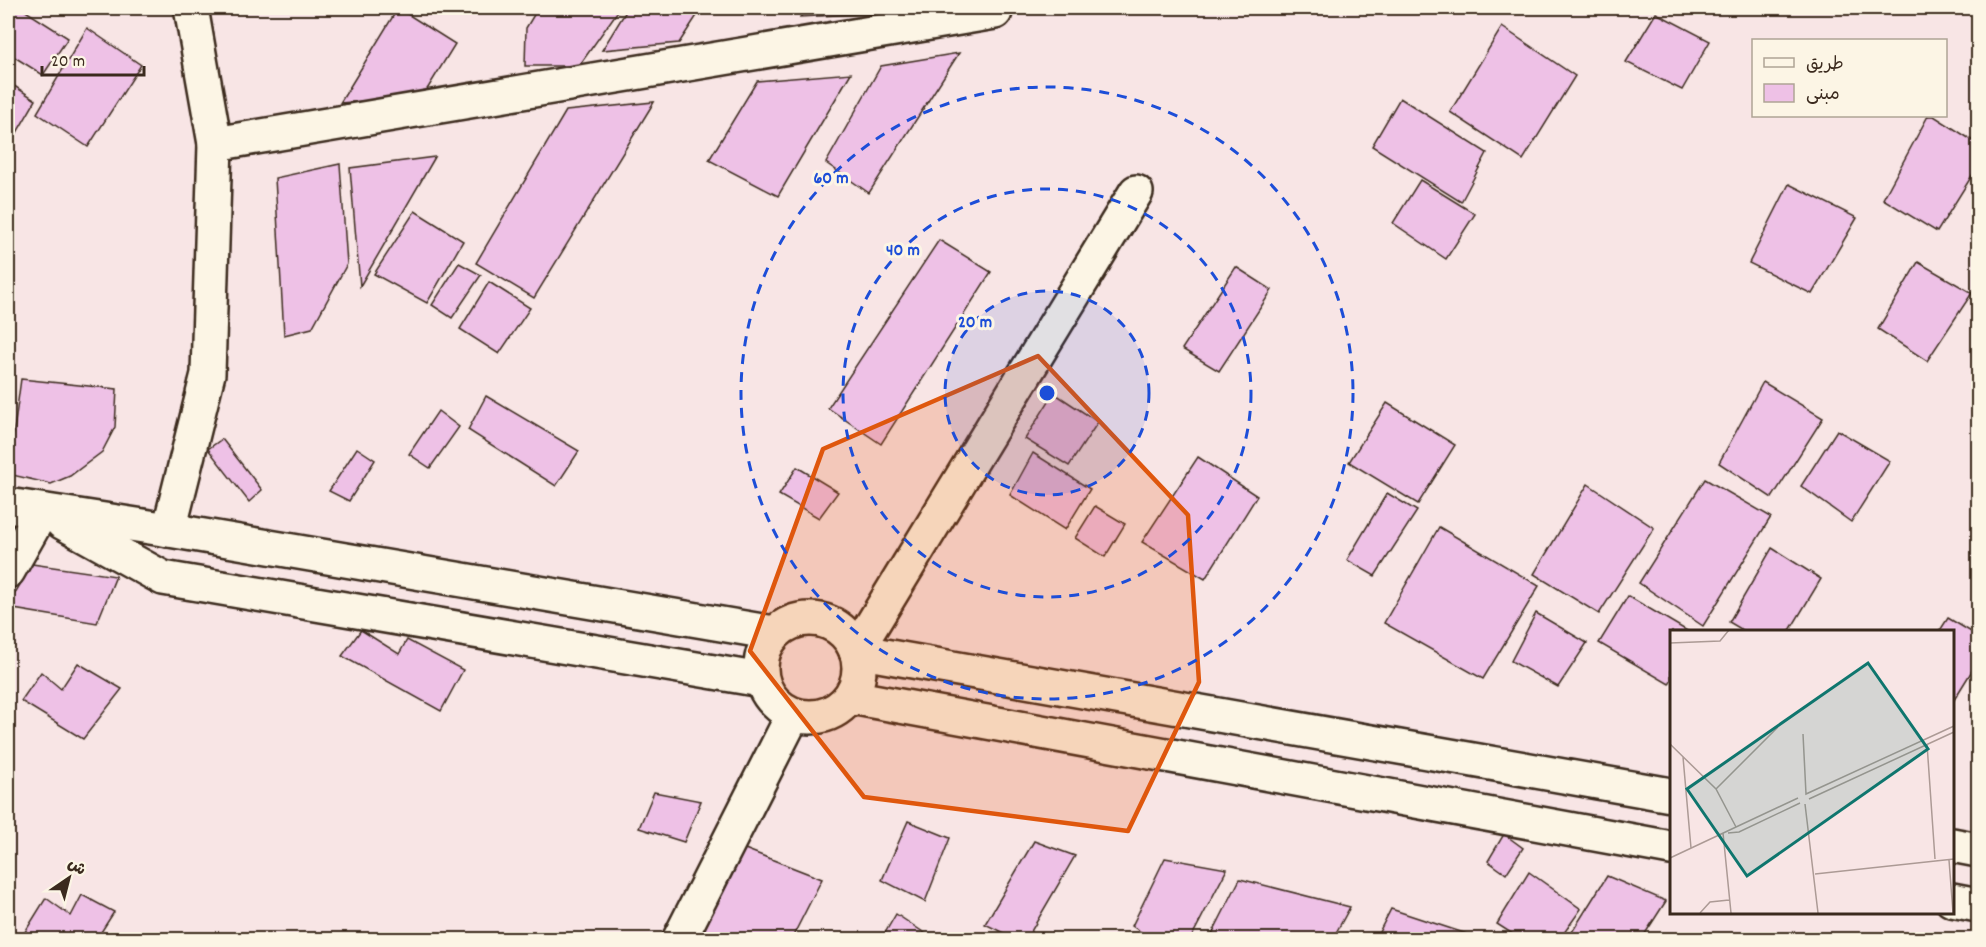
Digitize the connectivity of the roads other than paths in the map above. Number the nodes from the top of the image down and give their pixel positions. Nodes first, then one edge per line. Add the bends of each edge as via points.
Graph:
1 (191, 8) edge
2 (995, 12) dead end
3 (215, 144) junction
4 (1136, 192) dead end
5 (8, 505) edge
6 (42, 511) junction
7 (169, 530) junction
8 (8, 572) edge
9 (774, 633) junction
10 (856, 651) junction
11 (761, 680) junction
12 (850, 696) junction
13 (793, 715) junction
14 (1670, 795) edge
15 (1953, 845) edge
16 (1670, 848) edge
17 (1978, 850) edge
18 (1953, 900) edge
19 (1978, 905) edge
20 (679, 939) edge

1 - 3 street
2 - 3 street
3 - 7 street via 208,374
4 - 10 street
5 - 6 street
6 - 7 street
6 - 8 street
6 - 11 street via 163,578
7 - 9 street
9 - 10 street via 788,623 821,620 836,626
9 - 11 street via 760,663
10 - 12 street via 860,666
10 - 14 street
11 - 13 street via 779,708
12 - 13 street via 840,708 826,715
12 - 16 street
13 - 20 street
15 - 17 street
18 - 19 street

